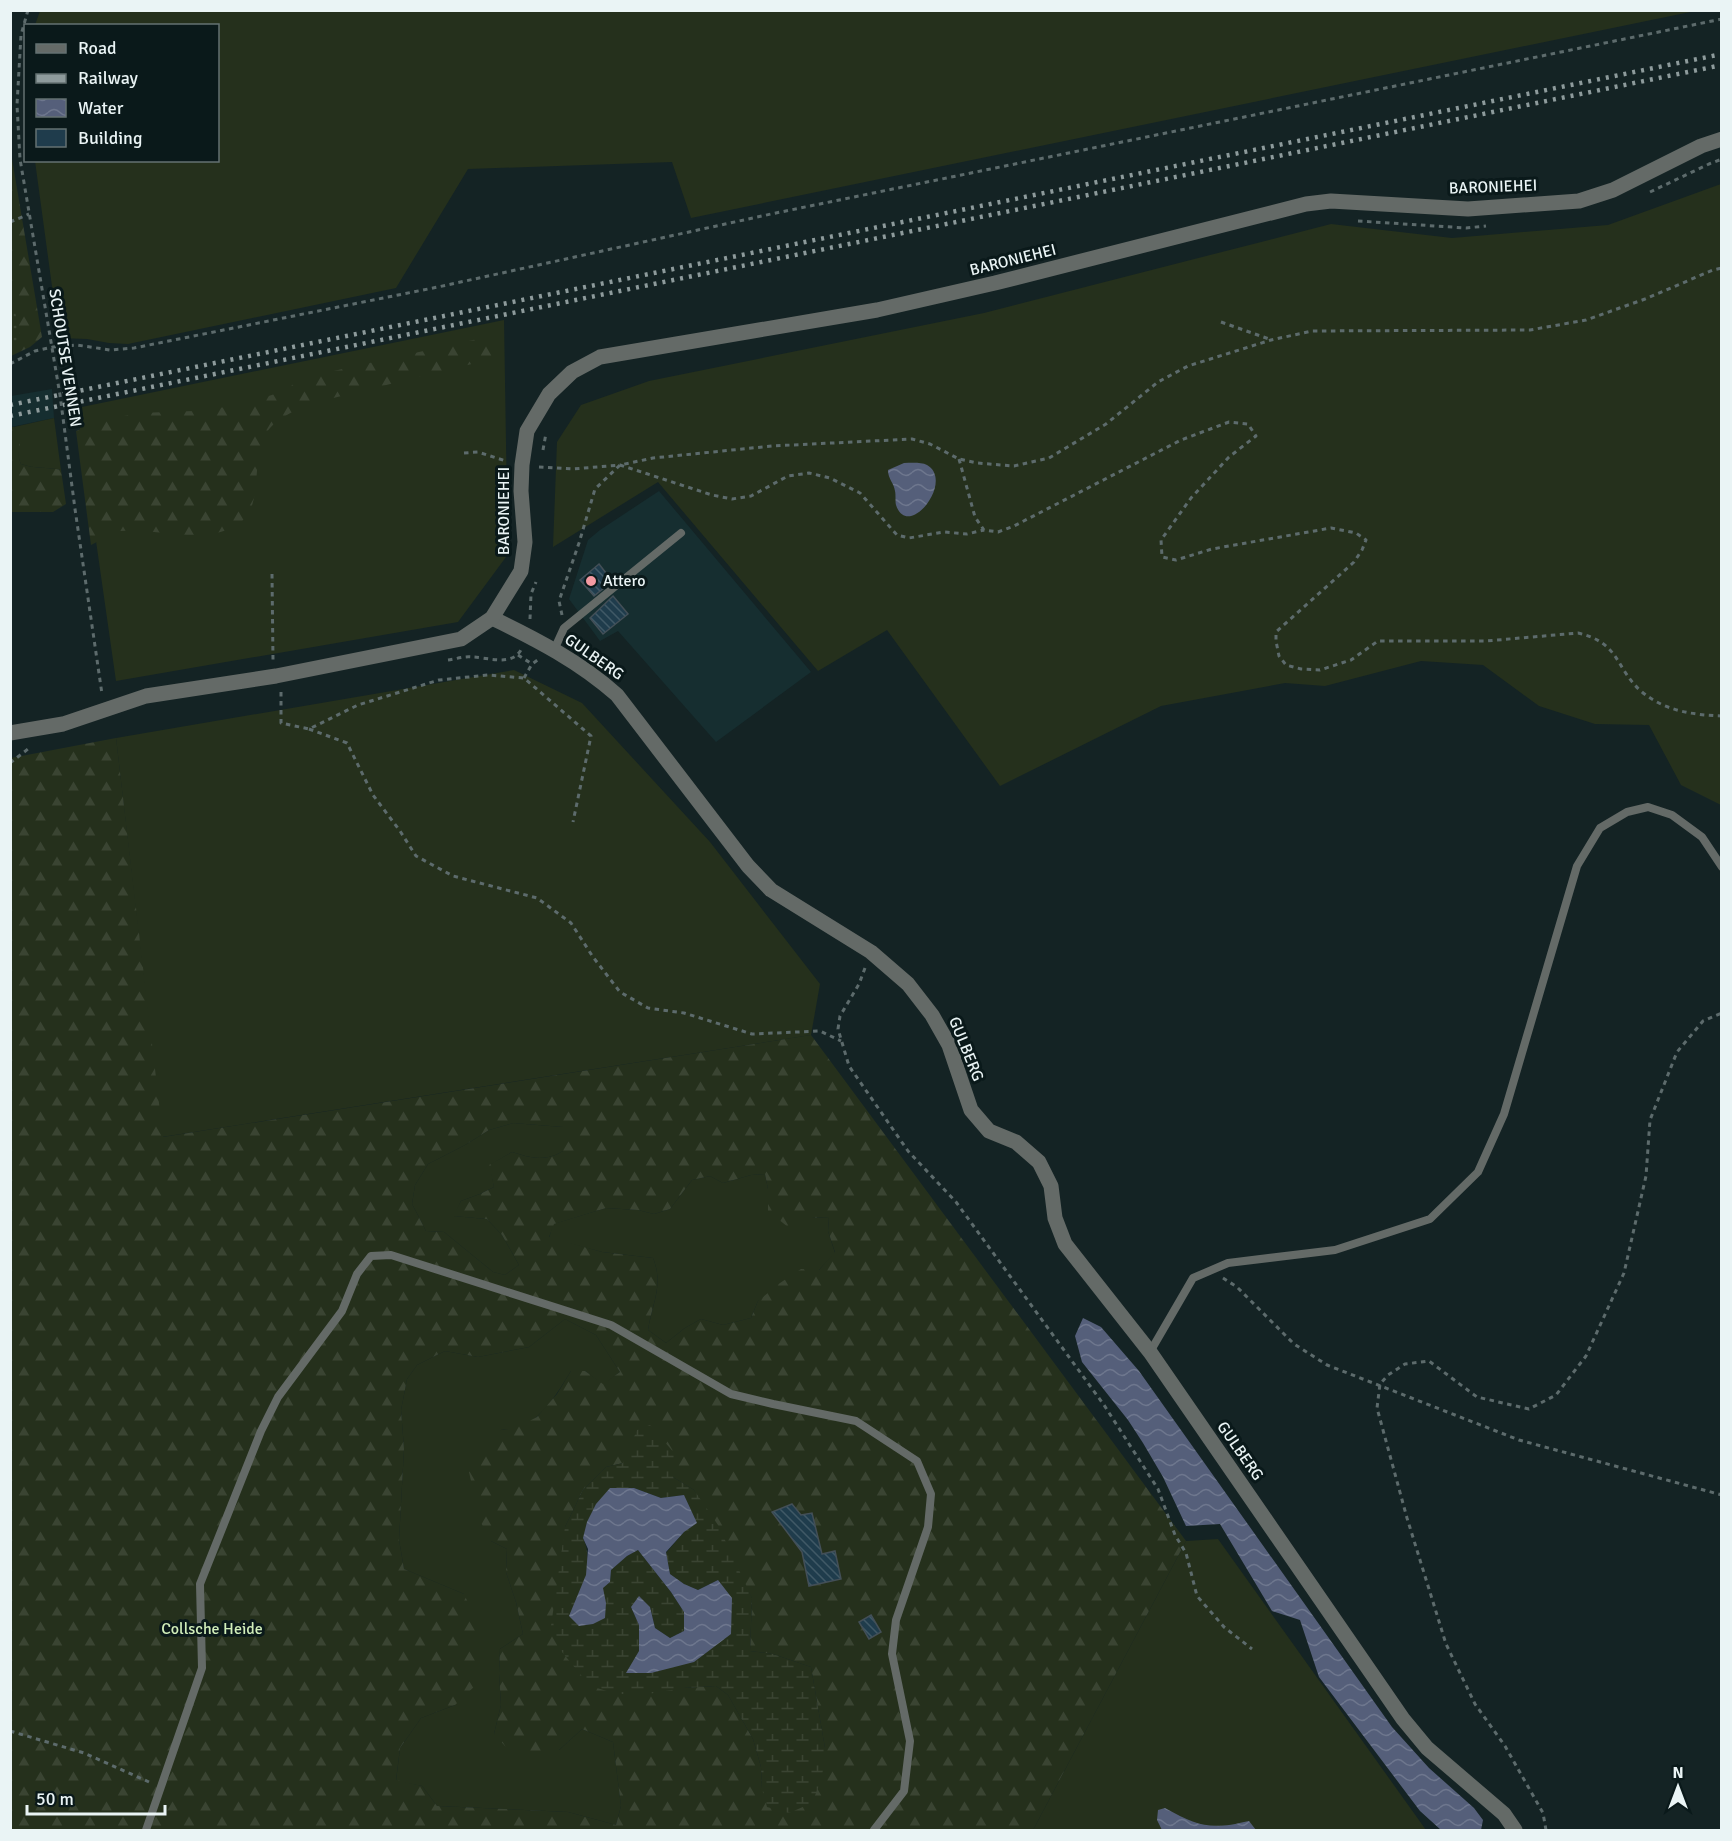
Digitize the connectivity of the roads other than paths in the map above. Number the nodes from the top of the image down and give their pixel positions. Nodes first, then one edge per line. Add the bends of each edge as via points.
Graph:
1 (1722, 139) edge
2 (681, 533) dead end
3 (492, 618) junction
4 (554, 650) junction
5 (10, 733) edge
6 (1722, 867) edge
7 (1150, 1352) junction
8 (146, 1830) edge
9 (874, 1830) edge
10 (1515, 1830) edge

1 - 3 street, BARONIEHEI via 1613,190 1579,201 1468,209 1331,201 1306,204 878,310 600,357 572,372 549,394 527,431 522,465 525,542 521,571
2 - 4 lane via 564,628
3 - 4 street, GULBERG
3 - 5 street via 461,639 276,676 146,696 63,724
4 - 7 street, GULBERG via 598,677 617,694 748,866 771,890 871,952 908,984 949,1045 971,1110 989,1131 1016,1142 1039,1162 1051,1186 1055,1218 1065,1244
6 - 7 lane via 1702,837 1672,815 1648,807 1627,812 1600,828 1577,866 1504,1114 1479,1173 1430,1219 1335,1250 1228,1263 1194,1278
7 - 10 street, GULBERG via 1403,1719 1427,1748 1504,1814
8 - 9 lane via 202,1668 200,1584 261,1431 278,1397 342,1311 357,1274 371,1256 391,1255 611,1325 730,1394 856,1421 917,1461 931,1494 928,1527 896,1620 892,1654 910,1741 903,1791

